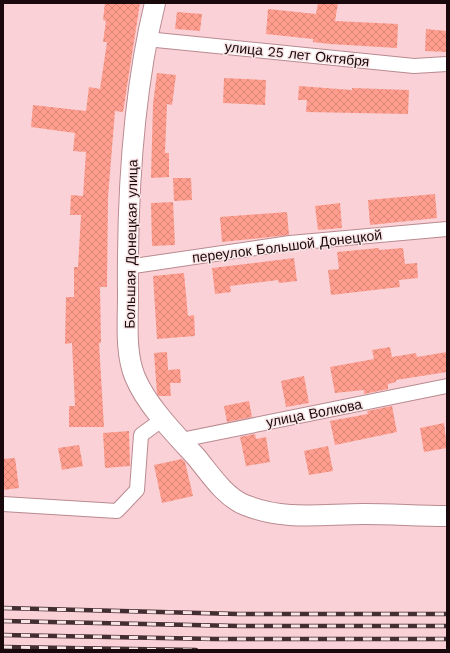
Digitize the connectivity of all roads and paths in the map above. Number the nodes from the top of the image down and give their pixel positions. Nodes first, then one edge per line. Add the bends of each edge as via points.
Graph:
1 (155, 3) edge
2 (146, 39) junction
3 (447, 64) edge
4 (447, 229) edge
5 (127, 267) junction
6 (447, 386) edge
7 (163, 419) junction
8 (181, 440) junction
9 (3, 504) edge
10 (447, 516) edge

1 - 2 street, Большая Донецкая улица
2 - 3 street, улица 25 лет Октября via 414,66
2 - 5 street, Большая Донецкая улица via 132,156
4 - 5 street, переулок Большой Донецкой via 290,243
5 - 7 street, Большая Донецкая улица via 130,361 142,390
6 - 8 street, улица Волкова
7 - 8 street, Большая Донецкая улица
7 - 9 street via 140,435 137,490 117,510
8 - 10 street, Большая Донецкая улица via 227,492 242,504 270,514

